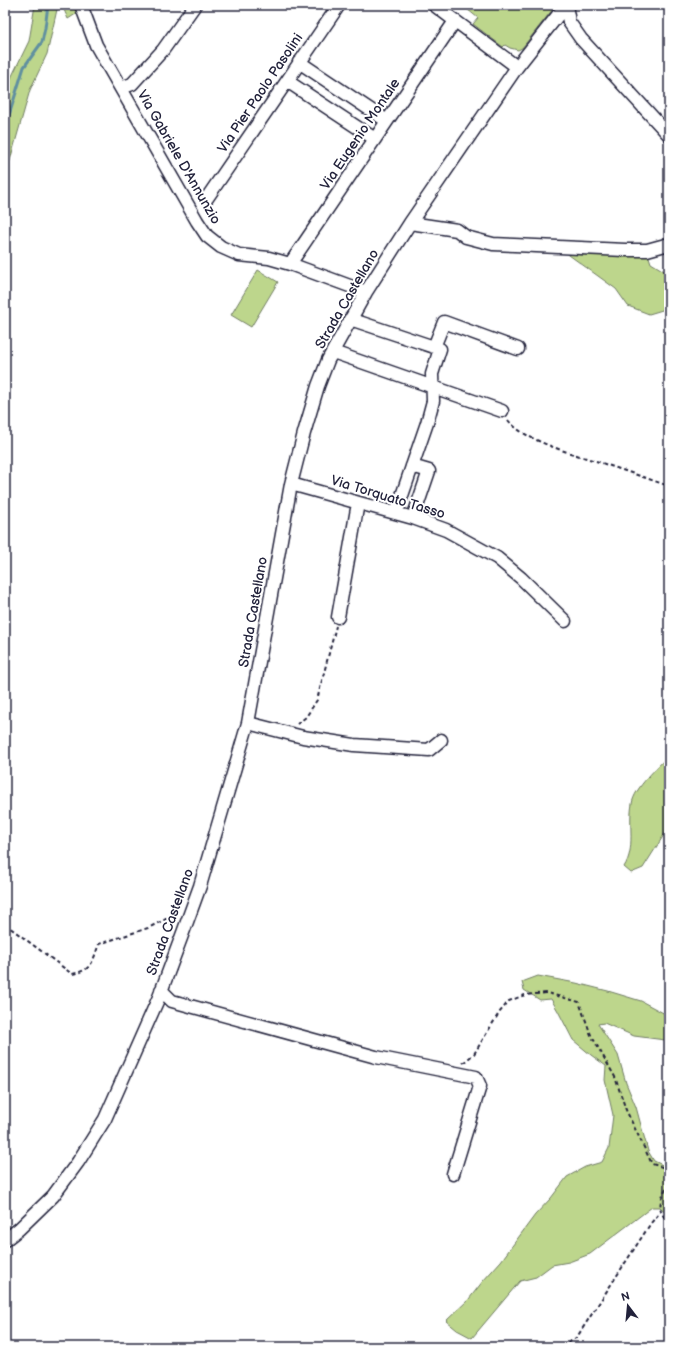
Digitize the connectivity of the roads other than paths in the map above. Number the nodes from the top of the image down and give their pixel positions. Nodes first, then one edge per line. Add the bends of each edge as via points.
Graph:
1 (81, 5) edge
2 (195, 5) edge
3 (338, 5) edge
4 (434, 5) edge
5 (566, 5) edge
6 (455, 21) junction
7 (299, 62) junction
8 (517, 67) junction
9 (287, 81) junction
10 (121, 88) junction
11 (387, 121) junction
12 (669, 135) edge
13 (374, 139) junction
14 (207, 198) dead end
15 (410, 223) junction
16 (669, 244) edge
17 (290, 264) junction
18 (366, 292) junction
19 (350, 319) junction
20 (434, 348) junction
21 (518, 349) dead end
22 (333, 352) junction
23 (432, 387) junction
24 (502, 411) road end
25 (412, 466) junction
26 (291, 484) junction
27 (358, 503) junction
28 (396, 513) junction
29 (413, 518) junction
30 (338, 618) road end
31 (565, 621) dead end
32 (248, 723) junction
33 (441, 740) dead end
34 (162, 990) junction
35 (453, 1174) dead end
36 (5, 1240) edge

1 - 10 street, Via Gabriele D'Annunzio via 96,45
2 - 10 street via 163,50 132,84
3 - 7 street, Via Pier Paolo Pasolini
4 - 6 street
5 - 8 street, Strada Castellano
5 - 12 street via 569,22 581,39
6 - 8 street
6 - 11 street, Via Eugenio Montale
7 - 9 street, Via Pier Paolo Pasolini
7 - 11 street
8 - 15 street, Strada Castellano
9 - 13 street
9 - 14 street, Via Pier Paolo Pasolini
10 - 17 street, Via Gabriele D'Annunzio via 207,236 221,247 239,255 269,258
11 - 13 street, Via Eugenio Montale
13 - 17 street, Via Eugenio Montale
15 - 16 street via 457,230 466,236 493,244 625,250 647,250
15 - 18 street, Strada Castellano
17 - 18 street, Via Gabriele D'Annunzio
18 - 19 street, Strada Castellano
19 - 20 street
19 - 22 street, Strada Castellano
20 - 21 street via 444,322
20 - 23 street via 440,349 432,374
22 - 23 street
22 - 26 street, Strada Castellano via 316,393
23 - 24 street
23 - 25 street via 427,423
25 - 28 street
25 - 29 street via 429,471
26 - 27 street, Via Torquato Tasso
26 - 32 street, Strada Castellano
27 - 28 street, Via Torquato Tasso
27 - 30 street
28 - 29 street, Via Torquato Tasso
29 - 31 street, Via Torquato Tasso via 446,530 497,558
32 - 33 street via 303,737 354,745 429,750
32 - 34 street, Strada Castellano via 200,886
34 - 35 street via 172,1001 376,1056 476,1077 480,1086
34 - 36 street, Strada Castellano via 105,1119 78,1162 53,1196

